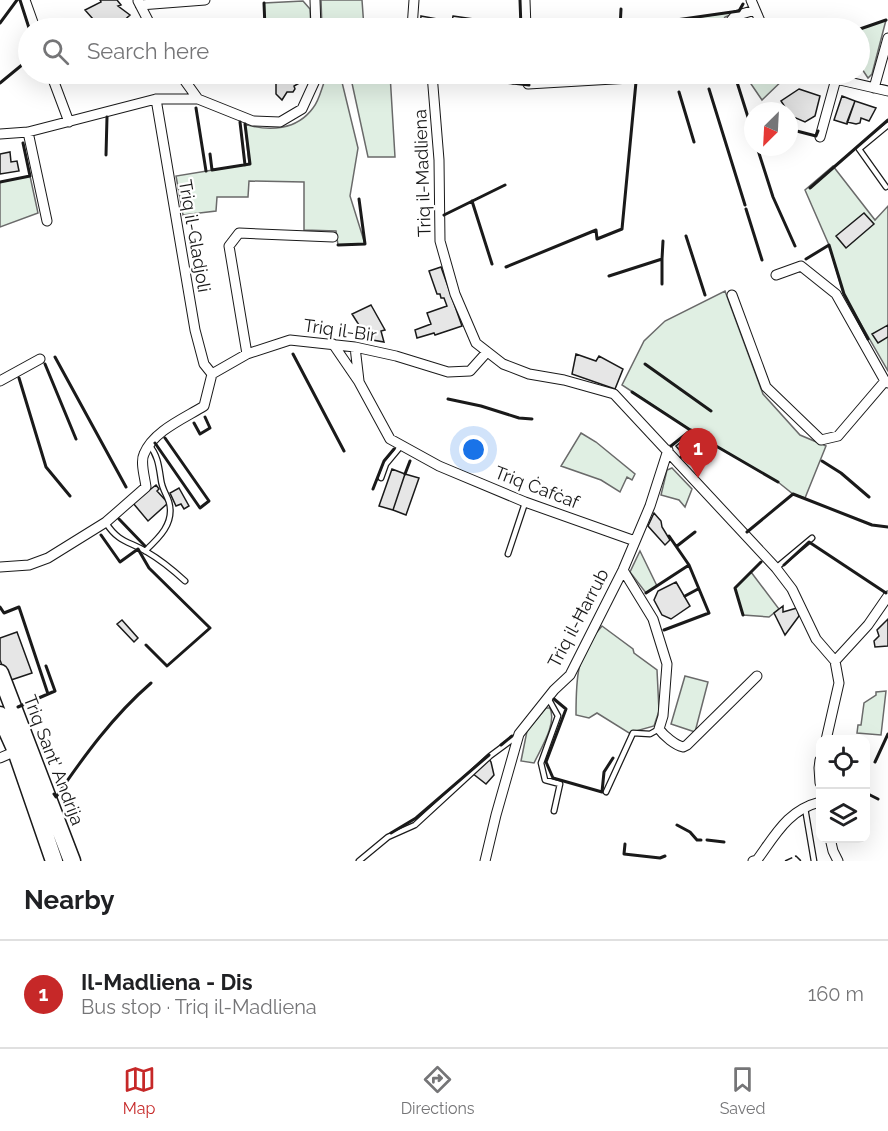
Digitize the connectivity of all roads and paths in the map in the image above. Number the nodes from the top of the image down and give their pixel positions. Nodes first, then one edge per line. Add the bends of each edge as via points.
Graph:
1 (25, 0) edge
2 (205, 0) edge
3 (315, 0) edge
4 (414, 0) edge
5 (525, 0) edge
6 (751, 0) edge
7 (139, 2) edge
8 (755, 10) junction
9 (32, 18) edge
10 (147, 18) edge
11 (316, 18) edge
12 (413, 18) edge
13 (526, 18) edge
14 (733, 18) edge
15 (758, 18) edge
16 (888, 38) edge
17 (55, 84) edge
18 (187, 84) edge
19 (313, 84) edge
20 (433, 84) edge
21 (835, 84) edge
22 (857, 84) edge
23 (874, 88) junction
24 (888, 92) edge
25 (156, 99) junction
26 (198, 99) junction
27 (69, 122) junction
28 (888, 125) edge
29 (28, 132) junction
30 (0, 134) edge
31 (820, 137) dead end
32 (886, 187) dead end
33 (47, 221) dead end
34 (333, 237) dead end
35 (776, 275) dead end
36 (732, 295) dead end
37 (333, 344) junction
38 (355, 347) junction
39 (487, 352) junction
40 (247, 354) junction
41 (40, 359) dead end
42 (212, 374) junction
43 (0, 381) edge
44 (359, 382) junction
45 (887, 382) edge
46 (149, 445) junction
47 (401, 446) junction
48 (668, 450) junction
49 (381, 478) dead end
50 (525, 502) junction
51 (106, 522) junction
52 (812, 538) dead end
53 (635, 541) junction
54 (146, 551) junction
55 (508, 554) dead end
56 (0, 567) edge
57 (776, 568) junction
58 (623, 570) junction
59 (185, 581) dead end
60 (888, 596) edge
61 (835, 661) junction
62 (0, 673) edge
63 (757, 676) dead end
64 (548, 698) junction
65 (0, 715) edge
66 (659, 729) junction
67 (519, 734) junction
68 (826, 735) edge
69 (16, 751) junction
70 (0, 758) edge
71 (606, 792) dead end
72 (816, 803) edge
73 (805, 806) junction
74 (554, 811) dead end
75 (831, 843) edge
76 (54, 861) edge
77 (72, 861) edge
78 (358, 861) edge
79 (485, 861) edge
80 (753, 861) edge
81 (814, 861) edge
82 (838, 861) edge

1 - 9 street
2 - 7 street
3 - 11 street
4 - 12 street
5 - 13 street
6 - 8 street
7 - 10 street
8 - 14 street
8 - 15 street
16 - 23 street
17 - 27 street
18 - 26 street
19 - 26 street via 302,109 280,122 253,122
20 - 39 street, Triq il-Madliena via 440,241 455,294 476,343
21 - 31 street
22 - 23 street
23 - 24 street
25 - 26 street
25 - 27 street
25 - 42 street, Triq il-Gladjoli via 195,330 204,364
27 - 29 street
28 - 32 lane via 859,149
29 - 30 street
29 - 33 street
34 - 40 street via 239,233 229,246
35 - 45 street via 801,266 836,294
36 - 45 street via 766,387 821,440 838,436
37 - 38 street, Triq il-Bir
37 - 40 street, Triq il-Bir via 290,340
37 - 44 street, Triq Ċafċaf
38 - 39 street, Triq il-Bir via 448,372 470,371
38 - 44 street, Triq Ċafċaf
39 - 48 street, Triq il-Madliena via 503,364 529,374 614,394
40 - 42 street, Triq il-Bir
41 - 43 street
42 - 46 street via 204,406
44 - 47 street, Triq Ċafċaf via 390,439
46 - 51 street via 142,456 146,487
46 - 54 lane via 156,452 171,513 166,528
47 - 49 lane via 386,464
47 - 50 street, Triq Ċafċaf
48 - 53 street, Triq il-Ħarrub
48 - 57 street, Triq il-Madliena
50 - 53 street, Triq Ċafċaf
50 - 55 lane
51 - 54 lane via 112,533
51 - 56 street via 48,558 29,566
52 - 57 lane
53 - 58 street, Triq il-Ħarrub
54 - 59 lane
57 - 61 street, Triq il-Madliena via 792,589 816,639
58 - 64 street, Triq il-Ħarrub via 570,675
58 - 66 street via 653,619 667,664
60 - 61 street
61 - 68 street via 839,683
62 - 77 highway, Triq Sant' Andrija
63 - 66 street via 687,745 679,746
64 - 67 street, Triq il-Ħarrub
64 - 74 lane via 558,716 541,763 545,780 560,784
65 - 69 highway, Triq Sant' Andrija
66 - 71 lane via 650,734 633,733
67 - 78 lane via 415,825 388,837
67 - 79 street, Triq il-Ħarrub
69 - 70 street
69 - 76 highway, Triq Sant' Andrija
72 - 73 street
73 - 80 street via 787,820
73 - 81 lane
75 - 82 street

